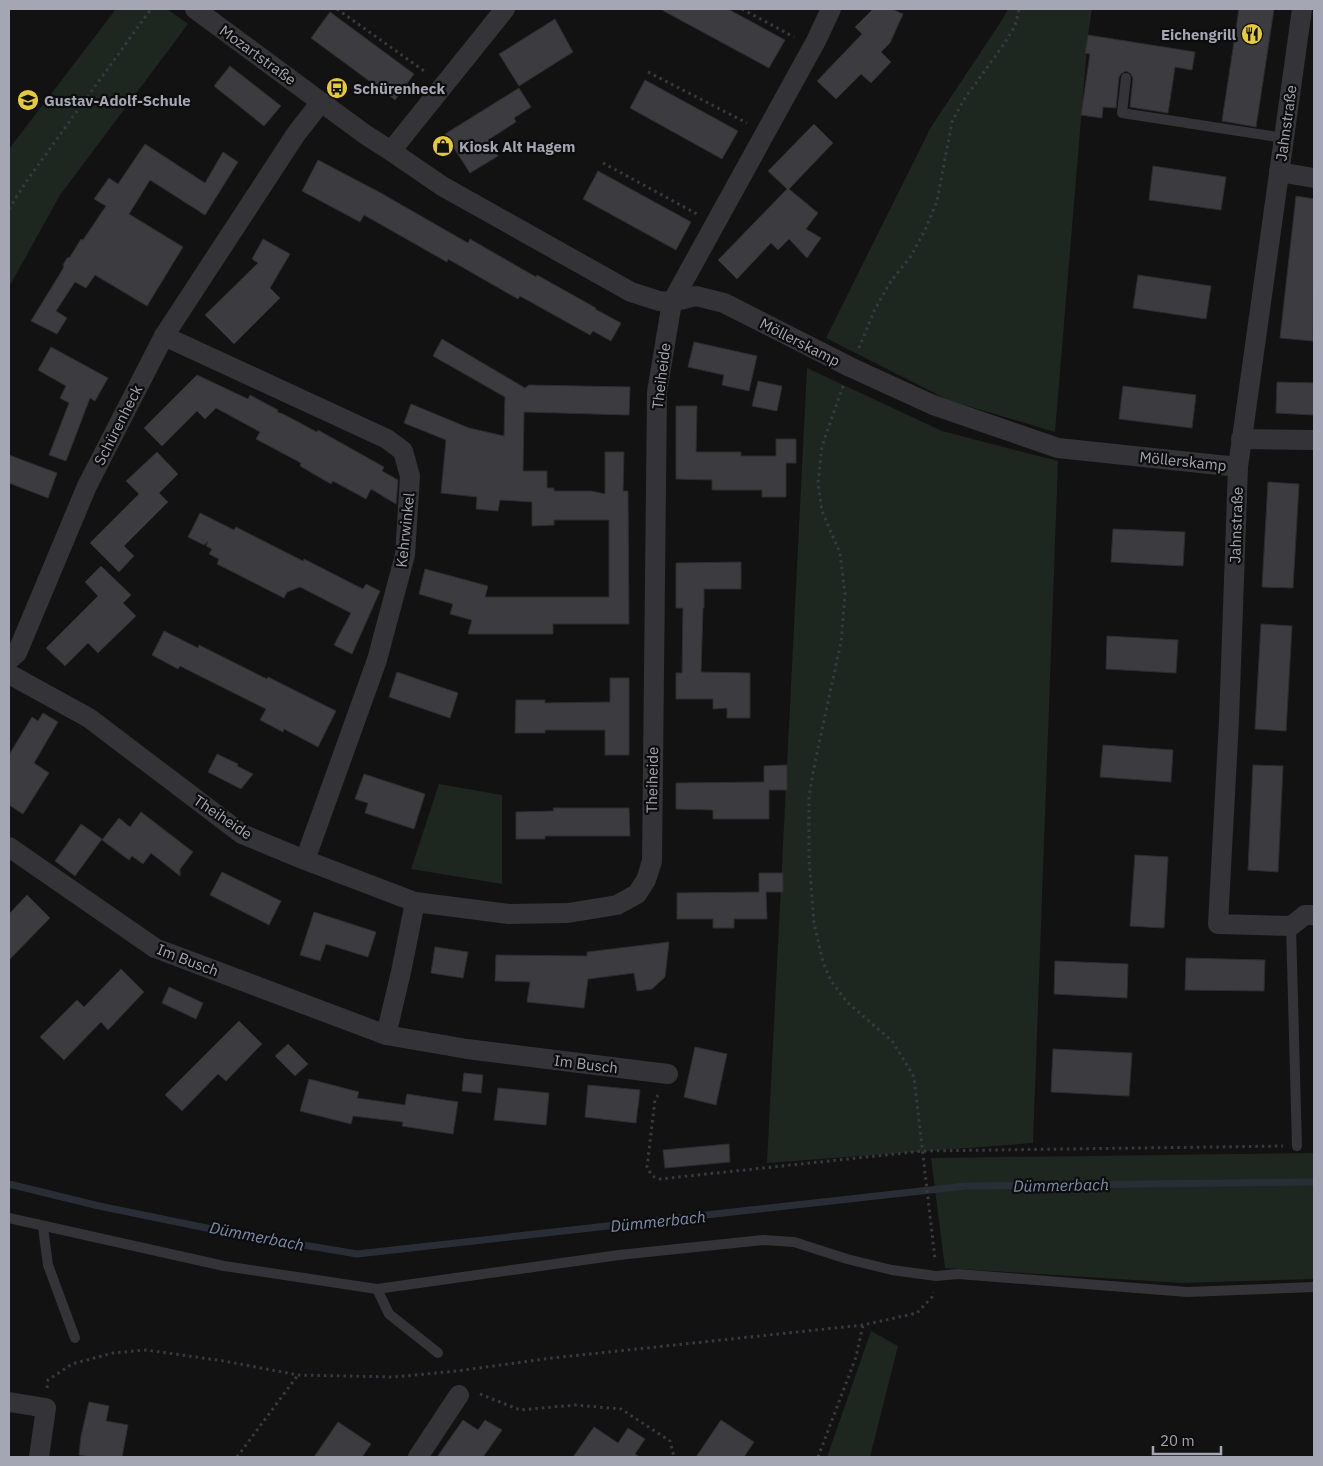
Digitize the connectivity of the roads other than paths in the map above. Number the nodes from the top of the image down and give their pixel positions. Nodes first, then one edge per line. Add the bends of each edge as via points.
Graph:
1 (195, 9) edge
2 (504, 9) edge
3 (831, 9) edge
4 (1302, 9) edge
5 (1126, 78) dead end
6 (321, 102) junction
7 (1284, 138) junction
8 (391, 151) junction
9 (1279, 172) junction
10 (1314, 178) edge
11 (672, 302) junction
12 (164, 336) junction
13 (1241, 439) junction
14 (1314, 440) edge
15 (1238, 467) junction
16 (9, 660) edge
17 (9, 674) edge
18 (9, 847) edge
19 (305, 860) junction
20 (415, 902) junction
21 (1314, 915) edge
22 (1291, 926) junction
23 (386, 1035) junction
24 (668, 1074) road end
25 (1297, 1146) road end
26 (9, 1218) edge
27 (42, 1227) junction
28 (1314, 1288) edge
29 (377, 1289) junction
30 (75, 1338) dead end
31 (438, 1353) dead end
32 (459, 1394) road end
33 (9, 1402) edge
34 (39, 1457) edge
35 (418, 1457) edge

1 - 6 street, Mozartstraße
2 - 8 street
3 - 11 street, Theiheide
4 - 7 street, Jahnstraße
5 - 7 lane via 1122,113
6 - 8 street
6 - 12 street, Schürenheck via 296,134
7 - 9 street, Jahnstraße
8 - 11 street, Möllerskamp via 442,186 631,292
9 - 10 street
9 - 13 street, Jahnstraße
11 - 15 street, Möllerskamp via 696,296 724,303 933,405 1058,448
11 - 20 street, Theiheide via 657,392 652,861 646,880 636,894 617,905 568,913 509,914
12 - 16 street, Schürenheck via 86,486 17,653
12 - 19 street, Kehrwinkel via 387,439 403,451 410,476 405,555 379,650
13 - 14 street, Möllerskamp
13 - 15 street, Jahnstraße
15 - 22 street, Jahnstraße via 1218,924
17 - 19 street, Theiheide via 89,718 242,834
18 - 23 street, Im Busch via 155,948
19 - 20 street, Theiheide
20 - 23 street
21 - 22 street via 1305,915
22 - 25 lane
23 - 24 street, Im Busch via 467,1049
26 - 27 lane
27 - 29 lane via 224,1266
27 - 30 lane via 48,1265
28 - 29 lane via 1187,1292 958,1274 936,1276 892,1270 794,1242 763,1240 619,1255
29 - 31 lane via 389,1314
32 - 35 street
33 - 34 street via 46,1408

